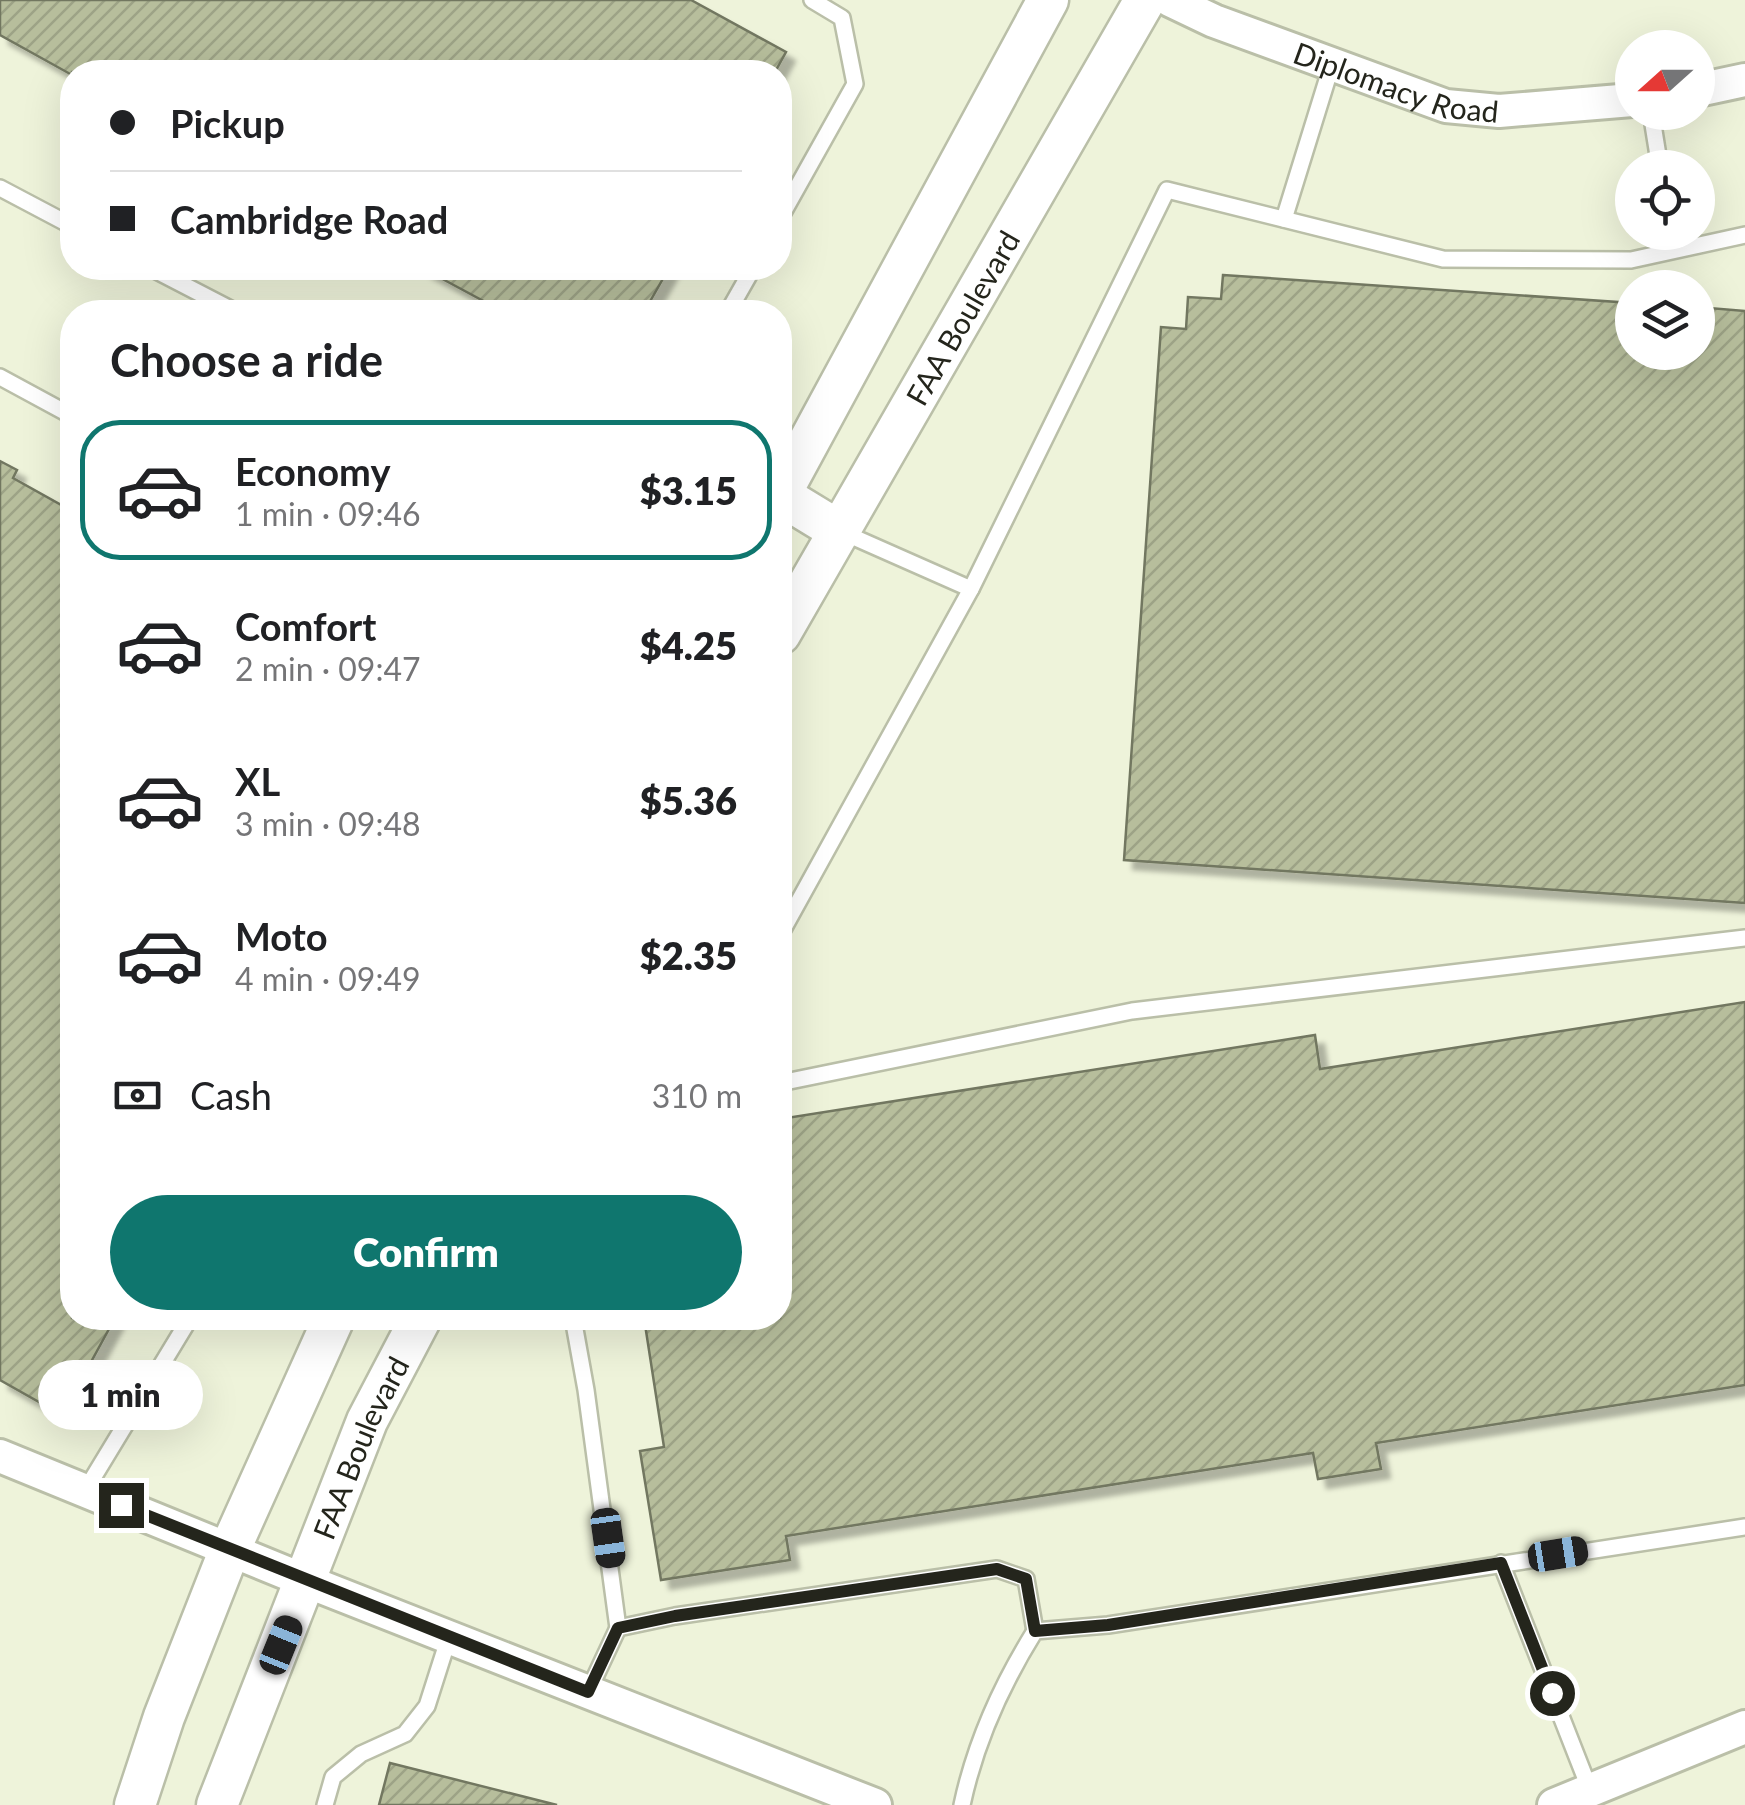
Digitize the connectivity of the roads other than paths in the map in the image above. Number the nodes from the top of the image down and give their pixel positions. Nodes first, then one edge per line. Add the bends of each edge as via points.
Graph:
1 (812, 0) edge
2 (1048, 0) edge
3 (1144, 0) edge
4 (1170, 0) edge
5 (1332, 64) junction
6 (1745, 80) edge
7 (1715, 86) edge
8 (1615, 101) edge
9 (0, 188) edge
10 (792, 196) edge
11 (60, 220) edge
12 (1284, 220) junction
13 (1745, 235) edge
14 (1674, 251) joint
15 (173, 280) edge
16 (213, 300) edge
17 (0, 377) edge
18 (60, 410) edge
19 (792, 473) edge
20 (792, 502) edge
21 (839, 531) junction
22 (971, 589) junction
23 (792, 613) edge
24 (792, 913) edge
25 (1745, 938) edge
26 (792, 1081) edge
27 (183, 1330) edge
28 (329, 1330) edge
29 (415, 1330) edge
30 (575, 1330) edge
31 (0, 1456) edge
32 (85, 1491) junction
33 (1745, 1528) edge
34 (230, 1549) junction
35 (1501, 1563) junction
36 (306, 1582) junction
37 (618, 1628) junction
38 (1035, 1631) junction
39 (448, 1637) junction
40 (588, 1692) junction
41 (1745, 1728) edge
42 (1590, 1790) junction
43 (135, 1805) edge
44 (217, 1805) edge
45 (324, 1805) edge
46 (875, 1805) edge
47 (962, 1805) edge
48 (1554, 1805) edge

1 - 10 lane via 842,18 854,84
2 - 19 street
3 - 21 street, FAA Boulevard
4 - 5 street, Diplomacy Road
5 - 8 street, Diplomacy Road via 1446,106 1499,110
5 - 12 lane
6 - 7 street
9 - 11 lane
12 - 14 lane via 1443,260 1631,260
12 - 22 lane via 1168,190
13 - 14 lane
15 - 16 lane
17 - 18 lane
20 - 21 street
21 - 22 lane
21 - 23 street, FAA Boulevard
22 - 24 lane
25 - 26 lane via 1132,1011
27 - 32 lane
28 - 34 street
29 - 36 street, FAA Boulevard via 367,1420
30 - 37 lane
31 - 32 street
32 - 34 street
33 - 35 lane
34 - 36 street
34 - 43 street
35 - 38 lane
35 - 42 lane
36 - 39 street
36 - 44 street, FAA Boulevard
37 - 38 lane via 997,1569 1026,1579
37 - 40 lane
38 - 47 lane via 1010,1672
39 - 40 street
39 - 45 lane via 427,1706 405,1734 360,1754 333,1777
40 - 46 street
41 - 42 street
42 - 48 street

